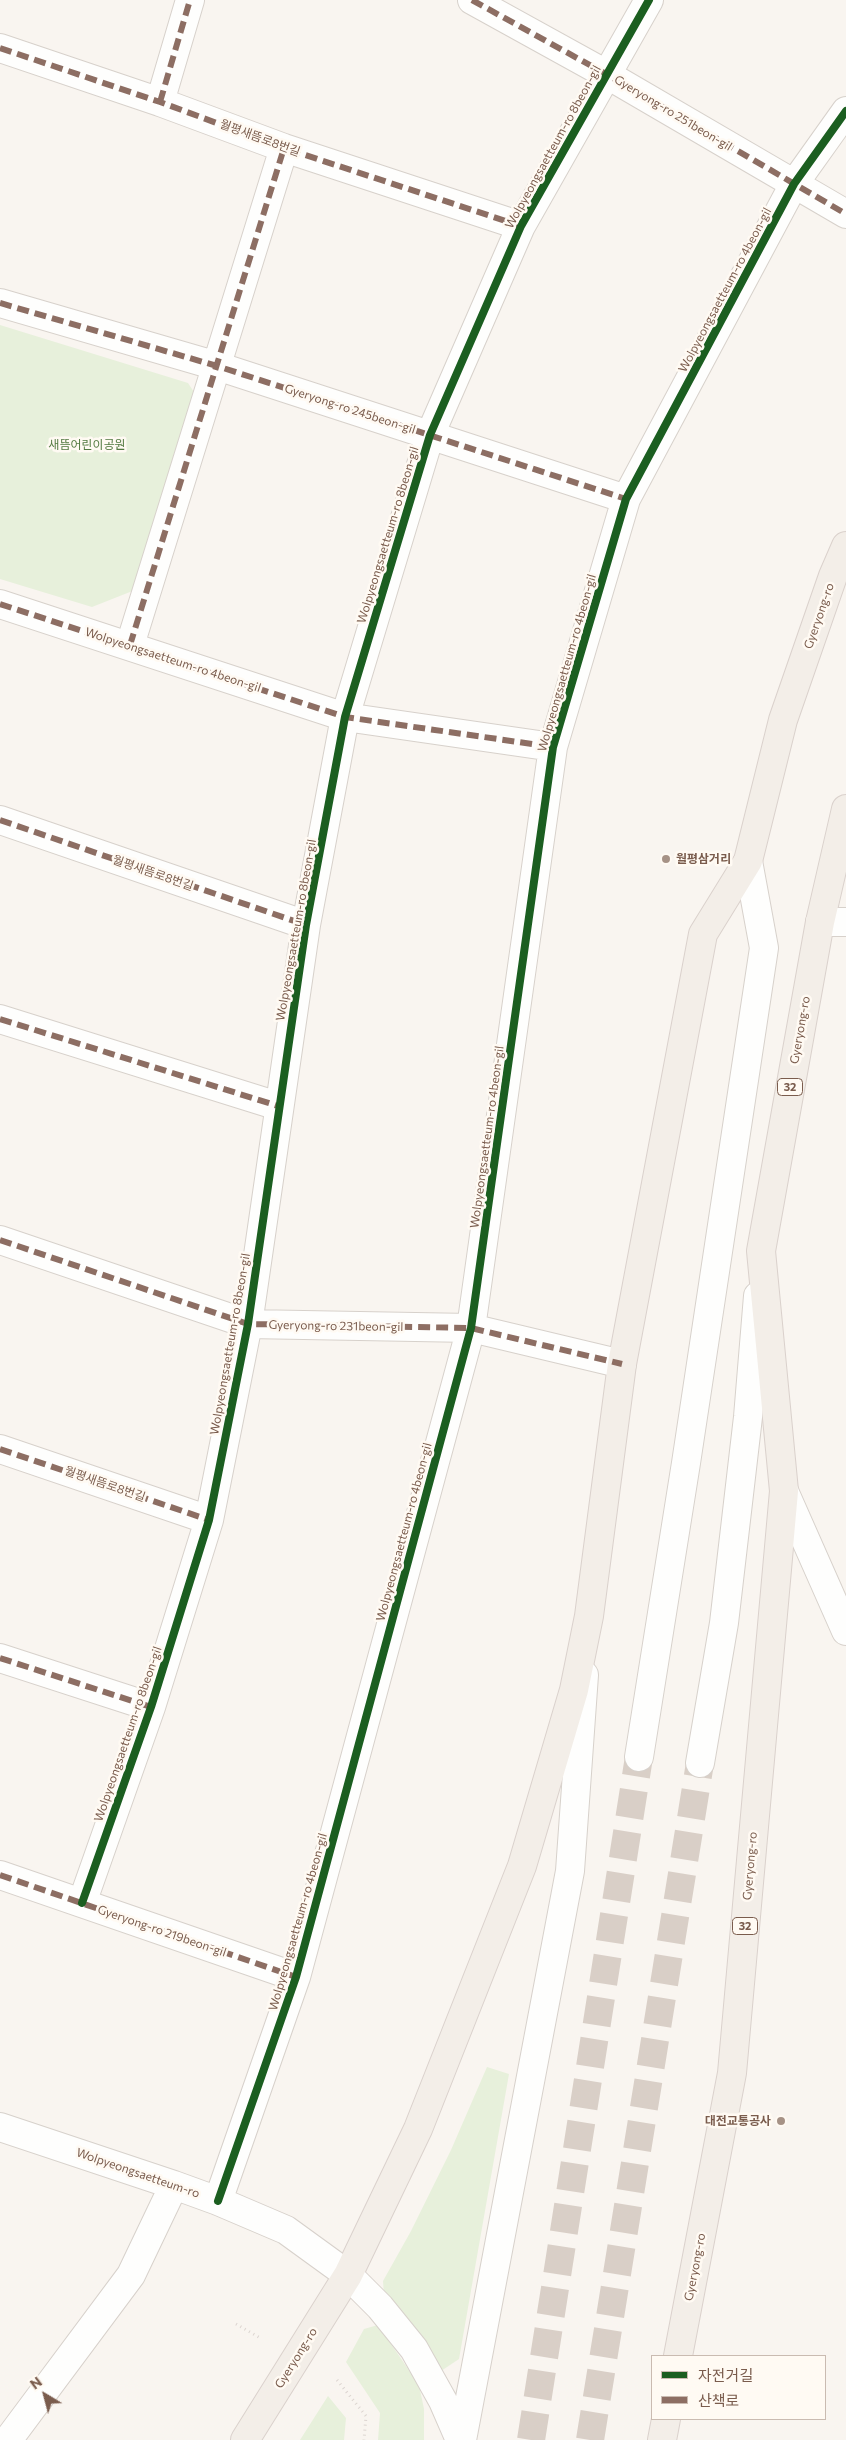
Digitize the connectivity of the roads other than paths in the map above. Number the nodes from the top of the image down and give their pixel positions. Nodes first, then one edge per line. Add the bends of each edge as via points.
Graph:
1 (190, 0) edge
2 (472, 0) edge
3 (649, 0) edge
4 (0, 48) edge
5 (606, 74) junction
6 (160, 102) junction
7 (846, 112) edge
8 (284, 148) junction
9 (794, 184) junction
10 (846, 214) edge
11 (522, 226) junction
12 (0, 303) edge
13 (217, 366) junction
14 (430, 436) junction
15 (626, 499) junction
16 (846, 546) edge
17 (0, 604) edge
18 (130, 646) junction
19 (345, 717) junction
20 (554, 747) junction
21 (846, 809) edge
22 (0, 820) edge
23 (748, 861) junction
24 (833, 922) edge
25 (306, 925) junction
26 (0, 1019) edge
27 (278, 1106) junction
28 (0, 1240) edge
29 (761, 1252) junction
30 (248, 1324) junction
31 (471, 1328) junction
32 (622, 1364) junction
33 (0, 1449) edge
34 (784, 1491) junction
35 (209, 1520) junction
36 (589, 1616) junction
37 (846, 1631) edge
38 (0, 1658) edge
39 (151, 1706) junction
40 (639, 1757) tunnel mouth
41 (700, 1763) tunnel mouth
42 (0, 1875) edge
43 (82, 1903) junction
44 (296, 1977) junction
45 (0, 2127) edge
46 (174, 2185) junction
47 (218, 2201) junction
48 (348, 2275) junction
49 (678, 2355) edge
50 (666, 2420) edge
51 (8, 2440) edge
52 (245, 2440) edge
53 (461, 2440) edge
54 (662, 2440) edge

1 - 6 street
2 - 5 street, Gyeryong-ro 251beon-gil
3 - 5 street, Wolpyeongsaetteum-ro 8beon-gil
4 - 6 street, 월평새뜸로8번길
5 - 9 street, Gyeryong-ro 251beon-gil
5 - 11 street, Wolpyeongsaetteum-ro 8beon-gil
6 - 8 street, 월평새뜸로8번길
7 - 9 street, Wolpyeongsaetteum-ro 4beon-gil
8 - 11 street, 월평새뜸로8번길
8 - 13 street
9 - 10 street, Gyeryong-ro 251beon-gil
9 - 15 street, Wolpyeongsaetteum-ro 4beon-gil
11 - 14 street, Wolpyeongsaetteum-ro 8beon-gil
12 - 13 street, Gyeryong-ro 245beon-gil
13 - 14 street, Gyeryong-ro 245beon-gil
13 - 18 street
14 - 15 street, Gyeryong-ro 245beon-gil
14 - 19 street, Wolpyeongsaetteum-ro 8beon-gil
15 - 20 street, Wolpyeongsaetteum-ro 4beon-gil
16 - 23 main road, Gyeryong-ro via 784,720
17 - 18 street, Wolpyeongsaetteum-ro 4beon-gil
18 - 19 street, Wolpyeongsaetteum-ro 4beon-gil
19 - 20 street, Wolpyeongsaetteum-ro 4beon-gil
19 - 25 street, Wolpyeongsaetteum-ro 8beon-gil
20 - 31 street, Wolpyeongsaetteum-ro 4beon-gil
21 - 24 main road, Gyeryong-ro / 32
22 - 25 street, 월평새뜸로8번길
23 - 32 main road, Gyeryong-ro via 703,934
23 - 40 street via 764,948
24 - 29 main road, Gyeryong-ro / 32
25 - 27 street, Wolpyeongsaetteum-ro 8beon-gil
26 - 27 street
27 - 30 street, Wolpyeongsaetteum-ro 8beon-gil
28 - 30 street, Gyeryong-ro 231beon-gil
29 - 34 main road, 32
29 - 41 street via 748,1417 724,1623
30 - 31 street, Gyeryong-ro 231beon-gil
30 - 35 street, Wolpyeongsaetteum-ro 8beon-gil
31 - 32 street, Gyeryong-ro 231beon-gil
31 - 44 street, Wolpyeongsaetteum-ro 4beon-gil
32 - 36 main road, Gyeryong-ro
33 - 35 street, 월평새뜸로8번길
34 - 37 street
34 - 49 main road, Gyeryong-ro / 32 via 732,2073
35 - 39 street, Wolpyeongsaetteum-ro 8beon-gil
36 - 48 main road, Gyeryong-ro via 574,1690 522,1866 418,2129
36 - 53 street via 570,1871
38 - 39 street
39 - 43 street, Wolpyeongsaetteum-ro 8beon-gil
42 - 43 street, Gyeryong-ro 219beon-gil
43 - 44 street, Gyeryong-ro 219beon-gil
44 - 47 street, Wolpyeongsaetteum-ro 4beon-gil
45 - 46 street, Wolpyeongsaetteum-ro
46 - 47 street, Wolpyeongsaetteum-ro
46 - 51 street via 130,2275
47 - 48 street, Wolpyeongsaetteum-ro via 286,2230
48 - 52 main road, Gyeryong-ro
48 - 53 street, Wolpyeongsaetteum-ro via 380,2307 414,2349
50 - 54 main road

